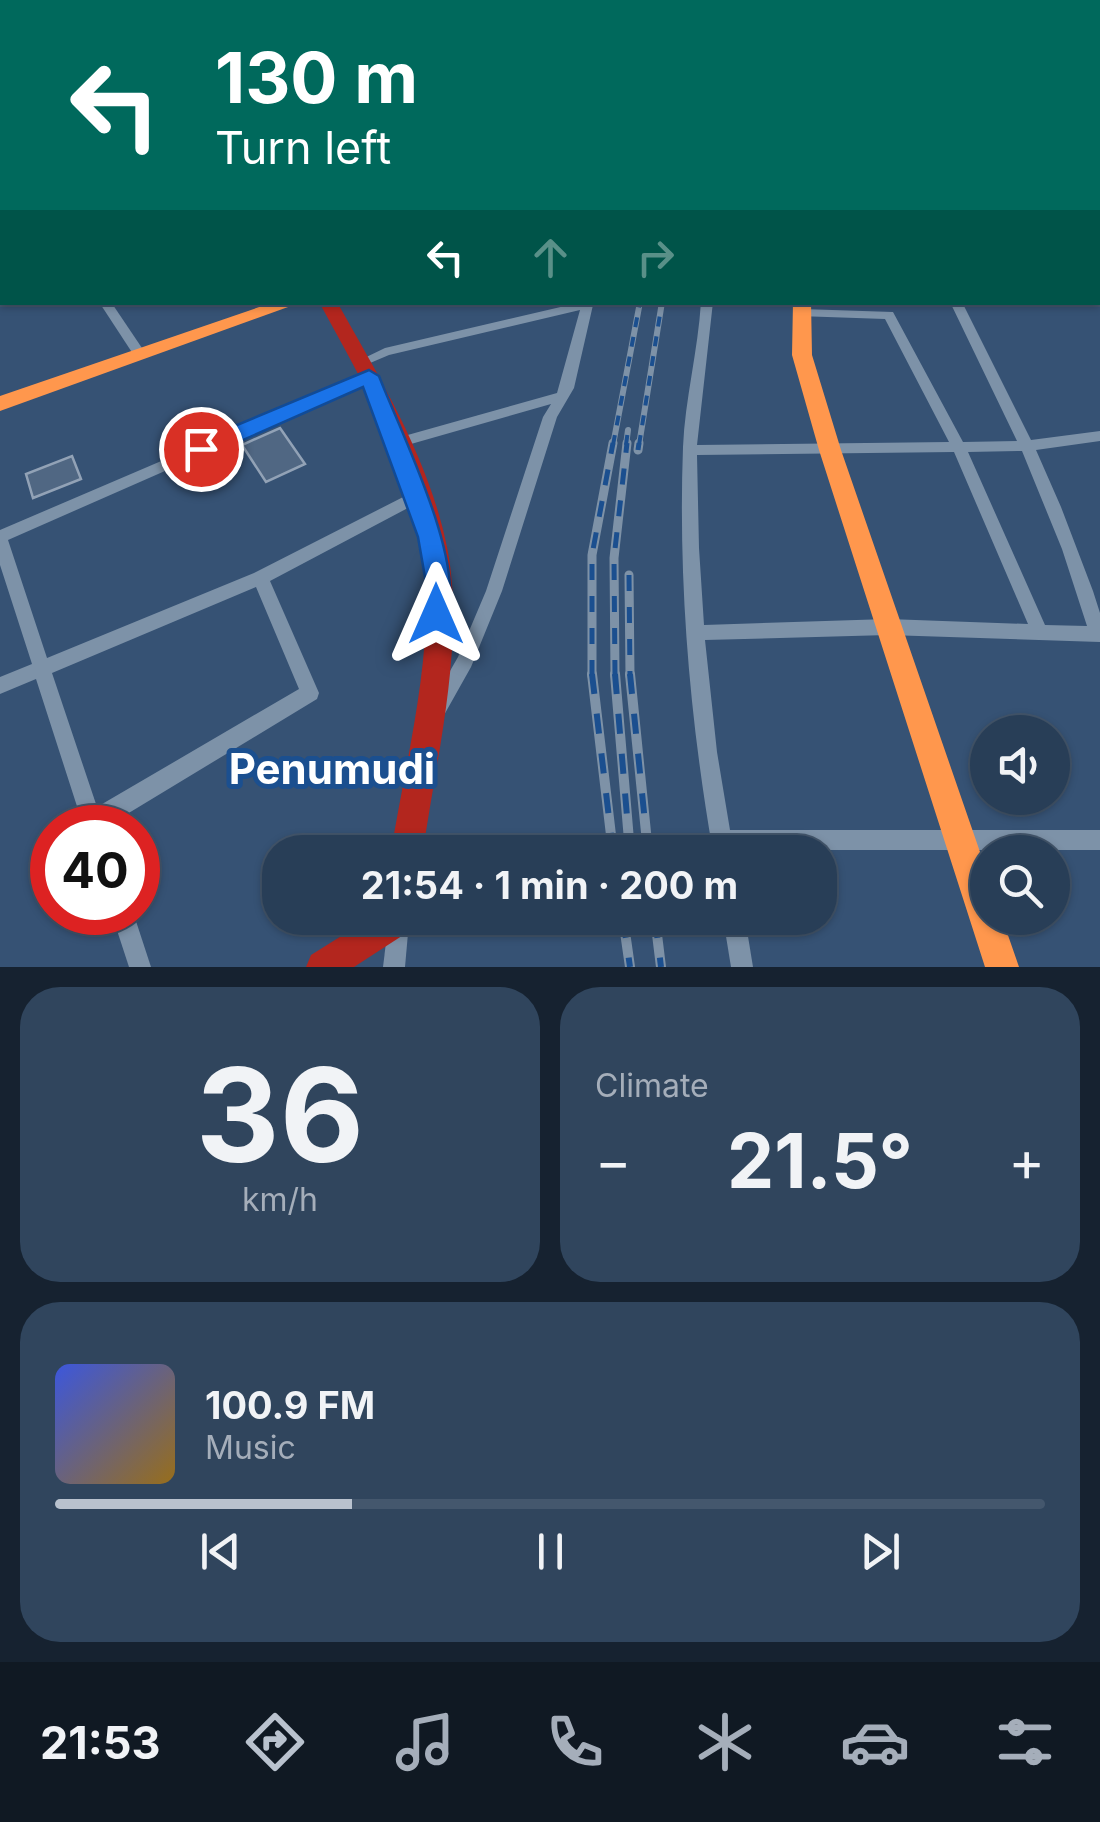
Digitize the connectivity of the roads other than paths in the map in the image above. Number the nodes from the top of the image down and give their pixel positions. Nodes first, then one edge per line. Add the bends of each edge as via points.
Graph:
1 (107, 305) edge
2 (284, 305) edge
3 (330, 305) edge
4 (583, 305) edge
5 (587, 305) edge
6 (707, 305) edge
7 (957, 305) edge
8 (802, 308) edge
9 (140, 354) junction
10 (366, 369) junction
11 (564, 396) junction
12 (0, 404) edge
13 (1100, 436) edge
14 (397, 443) junction
15 (1027, 446) junction
16 (959, 448) junction
17 (690, 450) junction
18 (830, 450) junction
19 (418, 496) junction
20 (0, 538) edge
21 (260, 578) junction
22 (888, 627) junction
23 (698, 632) junction
24 (1040, 632) junction
25 (1099, 634) edge
26 (41, 666) junction
27 (0, 686) edge
28 (422, 731) junction
29 (87, 805) edge
30 (124, 805) edge
31 (409, 835) edge
32 (720, 835) edge
33 (958, 839) junction
34 (1100, 840) edge
35 (837, 843) edge
36 (130, 935) edge
37 (374, 935) edge
38 (397, 935) edge
39 (737, 935) edge
40 (140, 967) edge
41 (322, 967) edge
42 (394, 967) edge
43 (742, 967) edge
44 (1002, 967) edge

1 - 9 street
2 - 9 street
3 - 10 street
4 - 10 street via 386,352
5 - 11 street
6 - 17 street
7 - 15 street
8 - 16 street via 889,315
8 - 18 street via 802,355
9 - 12 street
10 - 14 street
10 - 20 street
11 - 14 street
11 - 28 street via 550,417 516,530 465,661
13 - 15 street
14 - 19 street
15 - 16 street
15 - 25 street
16 - 18 street
16 - 24 street
17 - 18 street
17 - 23 street
18 - 22 street
19 - 21 street
19 - 28 street via 439,583
20 - 26 street
21 - 26 street
21 - 30 street via 310,693
22 - 23 street
22 - 24 street
22 - 33 street
23 - 32 street
24 - 25 street
26 - 27 street
26 - 29 street
28 - 31 street
33 - 34 street
33 - 35 street
33 - 44 street
36 - 40 street
37 - 41 street
38 - 42 street
39 - 43 street

